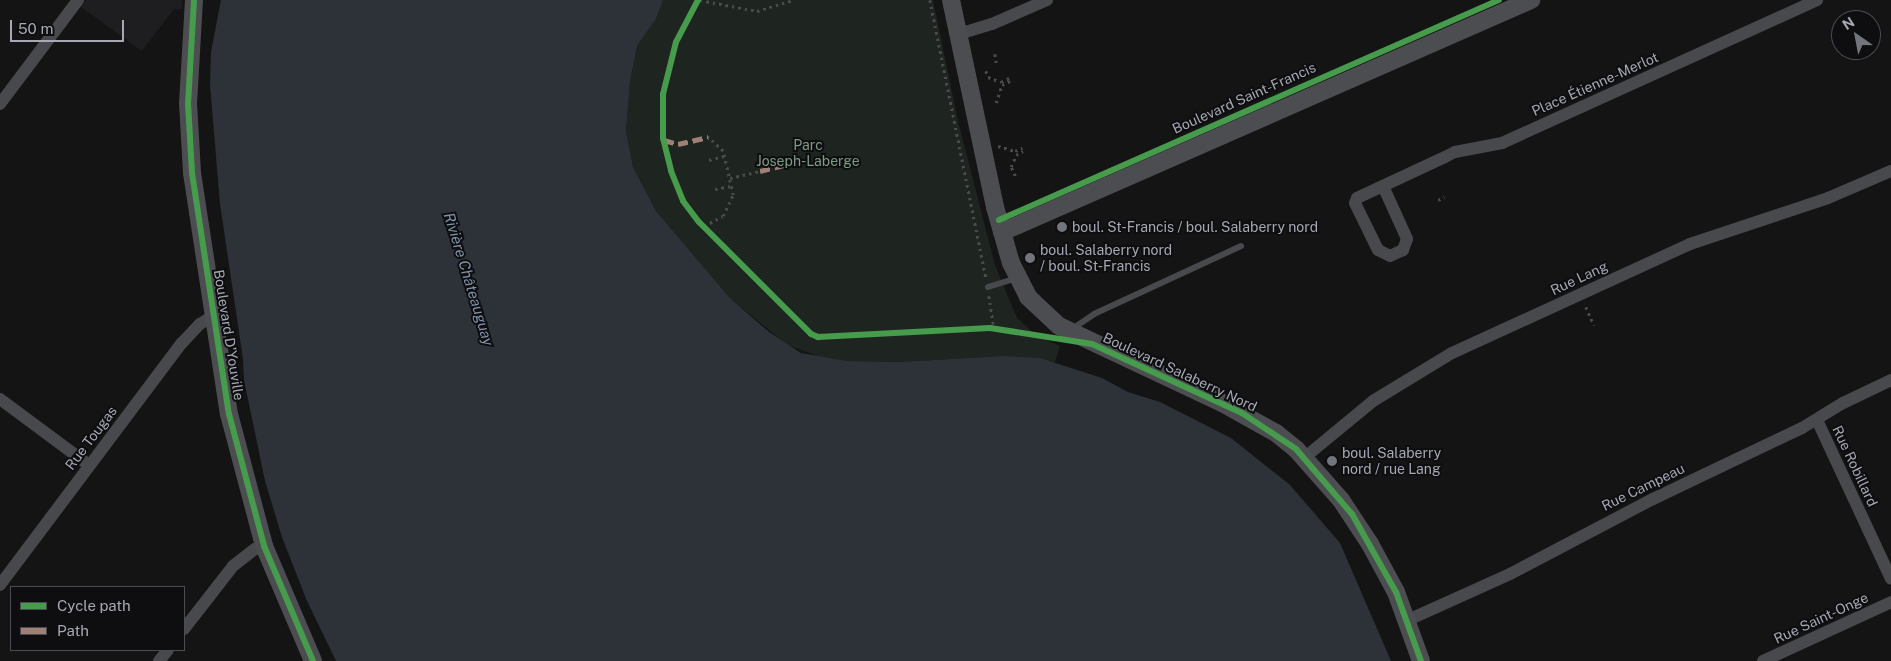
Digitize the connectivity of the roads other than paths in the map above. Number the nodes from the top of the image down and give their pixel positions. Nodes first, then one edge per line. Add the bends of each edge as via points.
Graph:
1 (78, 0) edge
2 (194, 0) edge
3 (951, 0) edge
4 (1047, 0) edge
5 (1531, 0) edge
6 (1817, 0) edge
7 (959, 34) junction
8 (0, 104) edge
9 (1891, 171) edge
10 (1383, 186) junction
11 (1002, 232) junction
12 (1241, 246) dead end
13 (1017, 278) junction
14 (988, 287) dead end
15 (213, 316) junction
16 (1070, 332) junction
17 (1891, 380) edge
18 (0, 399) edge
19 (1817, 420) junction
20 (1304, 458) junction
21 (89, 465) junction
22 (264, 546) junction
23 (1891, 579) edge
24 (0, 585) edge
25 (1891, 602) edge
26 (1408, 620) junction
27 (185, 628) edge
28 (313, 661) edge
29 (1421, 661) edge
30 (1763, 661) edge

1 - 8 street
2 - 15 street, Boulevard D'Youville via 189,64 190,144
3 - 7 street, Boulevard Salaberry Nord
4 - 7 street via 992,24
5 - 11 street, Boulevard Saint-Francis
6 - 10 street, Place Étienne-Merlot via 1502,143 1455,152
7 - 11 street, Boulevard Salaberry Nord
9 - 20 street, Rue Lang via 1820,201 1706,238 1424,368 1353,416
10 - 10 street, Place Étienne-Merlot via 1355,201 1380,252 1390,256 1403,250 1407,239
11 - 13 street, Boulevard Salaberry Nord
12 - 16 lane via 1094,314
13 - 14 lane
13 - 16 street, Boulevard Salaberry Nord via 1043,314
15 - 21 street, Rue Tougas via 200,324 182,343
15 - 22 street, Boulevard D'Youville via 234,440
16 - 20 street, Boulevard Salaberry Nord via 1242,413 1276,433
17 - 19 street, Rue Campeau via 1843,403
18 - 21 street
19 - 23 street, Rue Robillard
19 - 26 street, Rue Campeau via 1653,499 1510,574
20 - 26 street, Boulevard Salaberry Nord via 1361,528
21 - 24 street, Rue Tougas
22 - 27 street via 233,566
22 - 28 street, Boulevard D'Youville
25 - 30 street, Rue Saint-Onge
26 - 29 street, Boulevard Salaberry Nord

